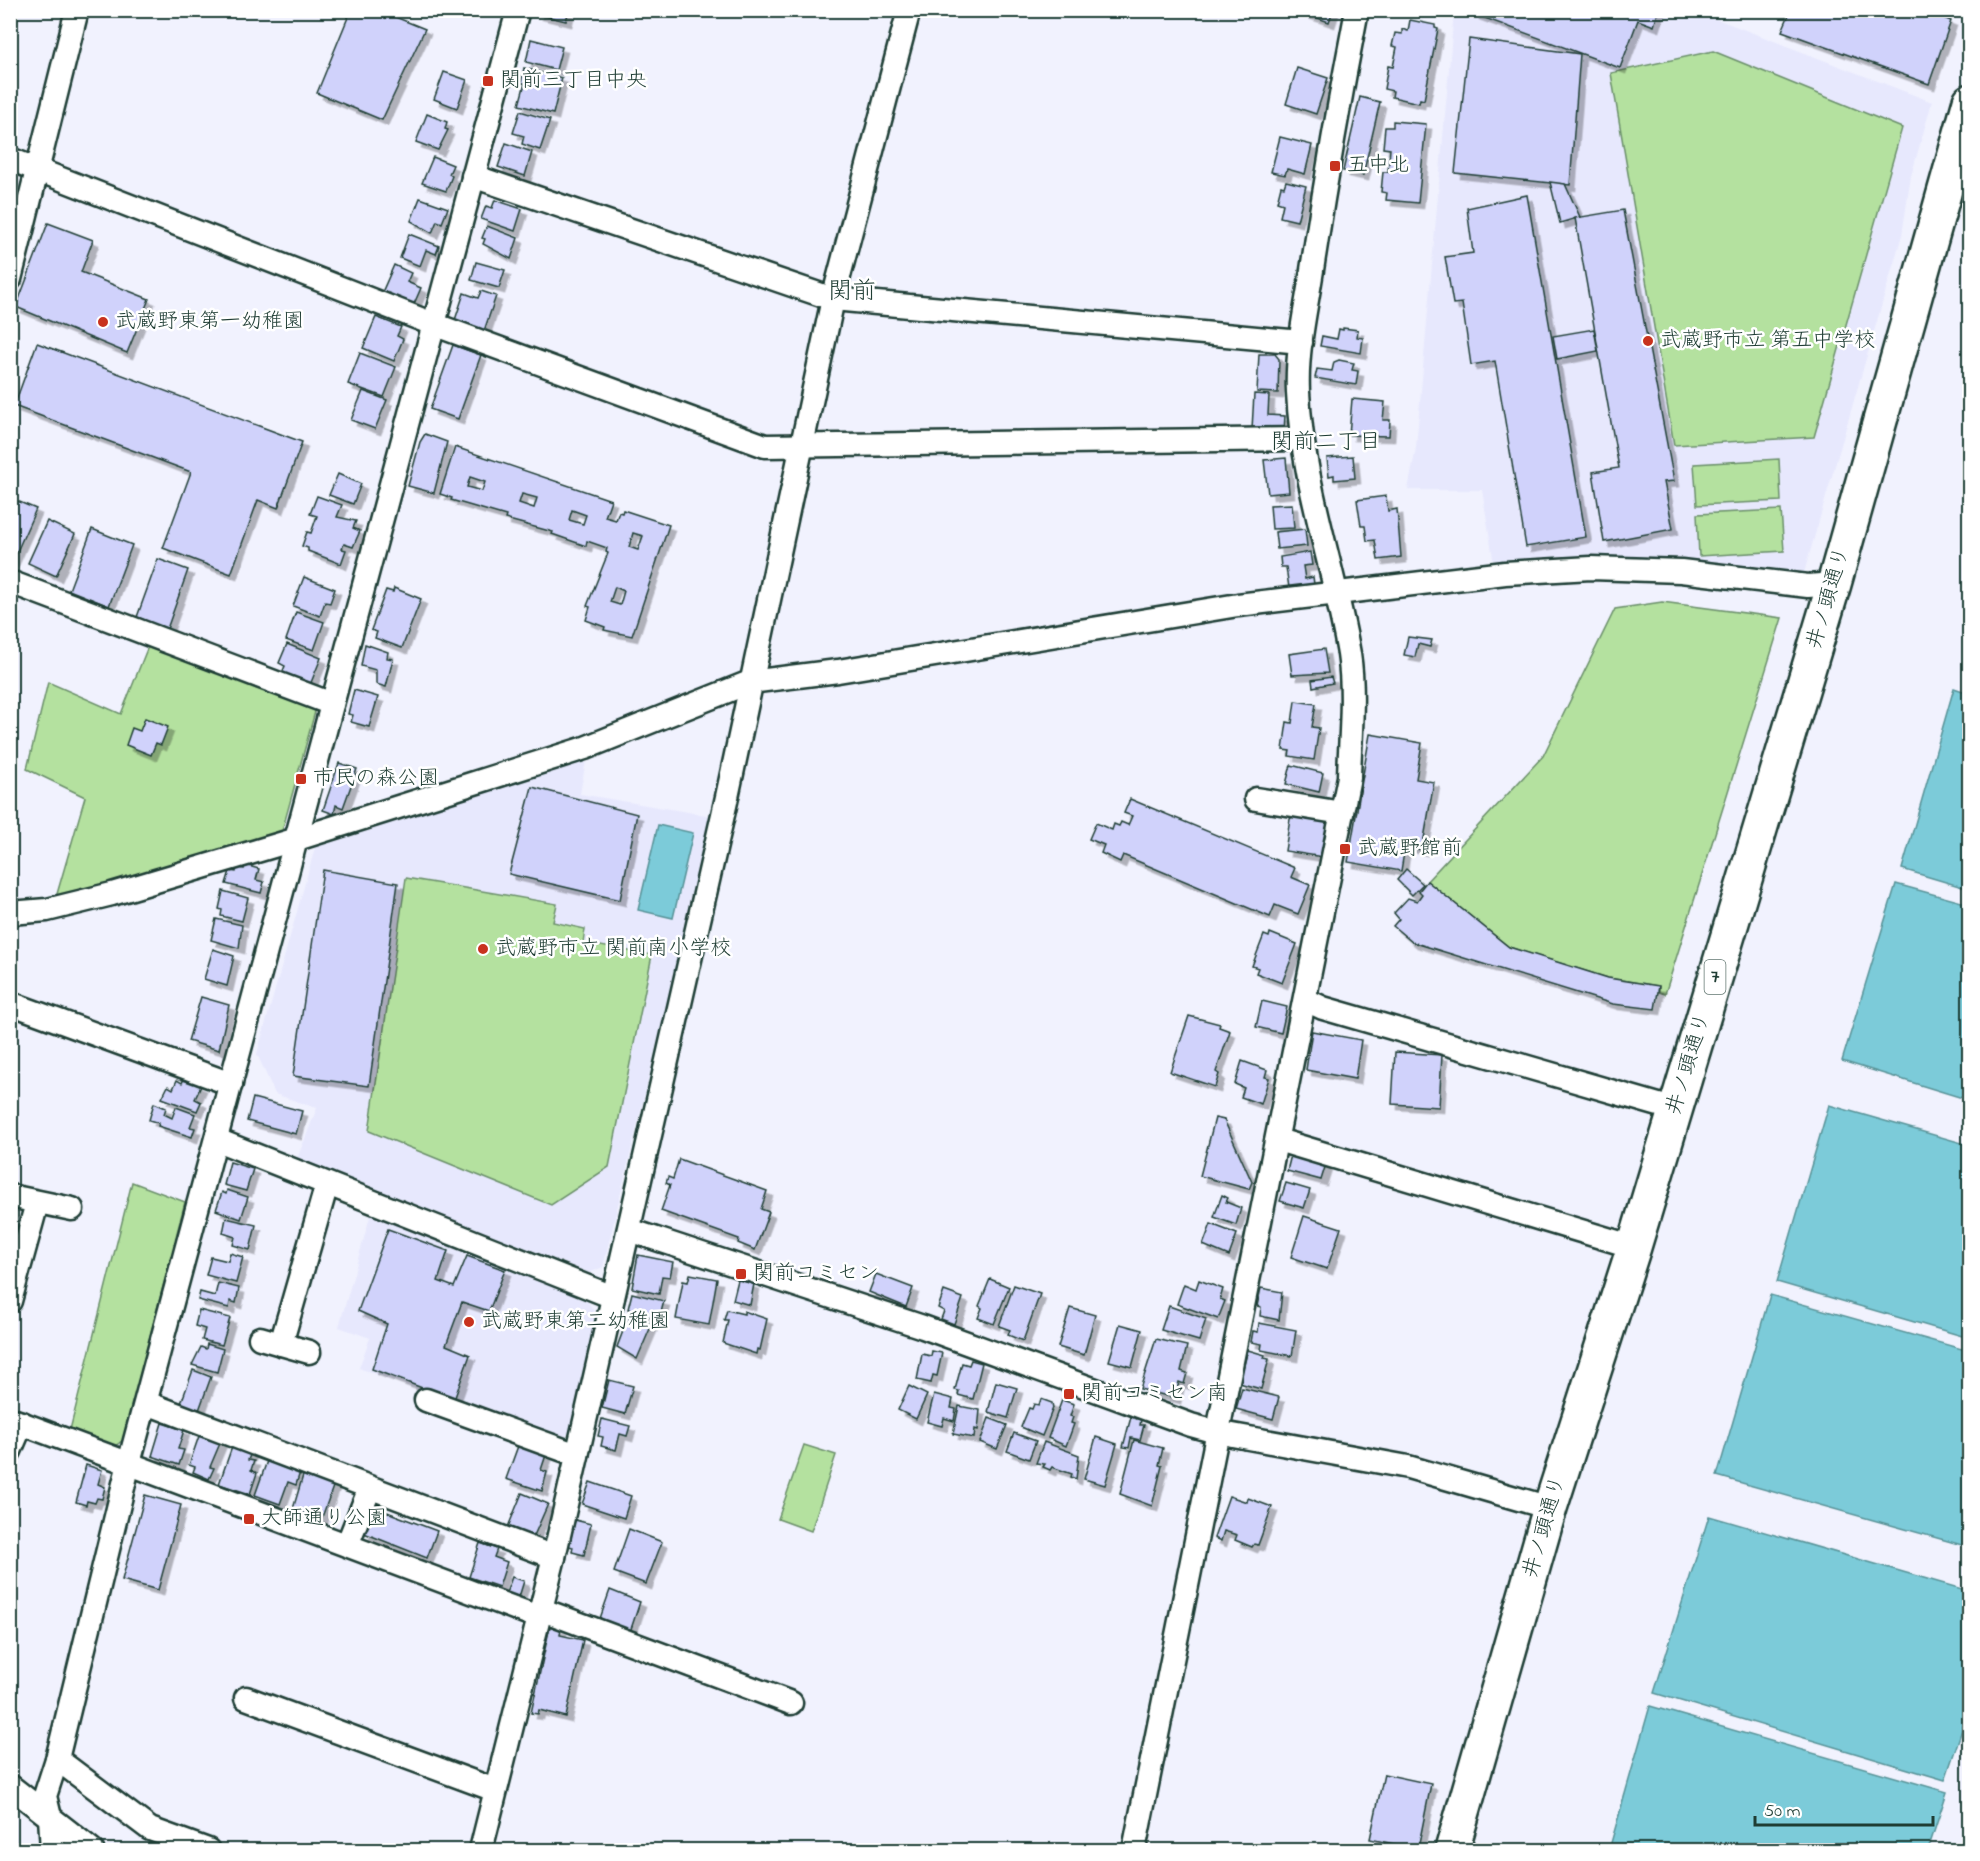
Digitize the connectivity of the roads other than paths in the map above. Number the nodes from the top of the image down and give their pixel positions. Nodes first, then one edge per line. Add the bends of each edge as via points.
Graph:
1 (77, 10) edge
2 (518, 10) edge
3 (909, 10) edge
4 (1357, 10) edge
5 (1970, 101) edge
6 (10, 159) edge
7 (39, 172) junction
8 (473, 176) junction
9 (10, 279) edge
10 (833, 299) junction
11 (433, 324) junction
12 (1301, 342) junction
13 (1302, 439) junction
14 (800, 447) junction
15 (10, 582) edge
16 (1834, 584) junction
17 (1335, 593) junction
18 (750, 682) junction
19 (332, 704) junction
20 (1256, 799) dead end
21 (1342, 813) junction
22 (297, 839) junction
23 (10, 914) edge
24 (1306, 1000) junction
25 (10, 1004) edge
26 (231, 1084) junction
27 (1676, 1110) junction
28 (217, 1140) junction
29 (1278, 1140) junction
30 (327, 1184) junction
31 (10, 1196) edge
32 (37, 1203) junction
33 (72, 1209) dead end
34 (629, 1230) junction
35 (1634, 1247) junction
36 (613, 1297) junction
37 (10, 1301) edge
38 (309, 1352) dead end
39 (426, 1400) dead end
40 (147, 1403) junction
41 (16, 1421) edge
42 (1216, 1432) junction
43 (10, 1451) edge
44 (577, 1455) junction
45 (129, 1463) junction
46 (370, 1488) junction
47 (1550, 1508) junction
48 (347, 1545) junction
49 (554, 1557) junction
50 (539, 1613) junction
51 (246, 1698) dead end
52 (791, 1703) dead end
53 (57, 1759) junction
54 (10, 1786) edge
55 (495, 1790) junction
56 (50, 1817) junction
57 (52, 1851) edge
58 (92, 1851) edge
59 (208, 1851) edge
60 (481, 1851) edge
61 (1134, 1851) edge
62 (1452, 1851) edge

1 - 7 street
2 - 8 street
3 - 10 street
4 - 12 street
5 - 16 main road, 井ノ頭通り / 7
6 - 7 street
7 - 9 street
7 - 11 street
8 - 10 street
8 - 11 street
10 - 12 street
10 - 14 street
11 - 14 street via 765,446
11 - 19 street
12 - 13 street via 1298,389
13 - 14 street
13 - 17 street
14 - 18 street
15 - 19 street
16 - 17 street via 1808,586 1681,571 1591,568 1505,573
16 - 27 main road, 井ノ頭通り / 7
17 - 18 street
17 - 21 street via 1349,655 1352,708 1349,777
18 - 22 street via 585,748
18 - 34 street via 728,797
19 - 22 street
20 - 21 street
21 - 24 street
22 - 23 street via 112,894 47,910
22 - 26 street
24 - 27 street
24 - 29 street
25 - 26 street
26 - 28 street
27 - 35 main road, 井ノ頭通り / 7
28 - 30 street
28 - 40 street
29 - 35 street
29 - 42 street
30 - 36 street
30 - 38 street via 271,1341
31 - 32 street
32 - 33 street
32 - 37 street
34 - 36 street
34 - 42 street via 923,1327
35 - 47 main road, 井ノ頭通り / 7
36 - 44 street
39 - 44 street
40 - 45 street
40 - 46 street
41 - 43 street
41 - 45 street
42 - 47 street via 1408,1467
42 - 61 street
44 - 49 street
45 - 48 street
45 - 53 street
46 - 48 street
46 - 49 street
47 - 62 main road, 井ノ頭通り / 7
48 - 50 street
49 - 50 street
50 - 52 street
50 - 55 street
51 - 55 street
53 - 56 street via 45,1796
53 - 59 street via 150,1829
54 - 56 street
55 - 60 street
56 - 57 street
56 - 58 street

